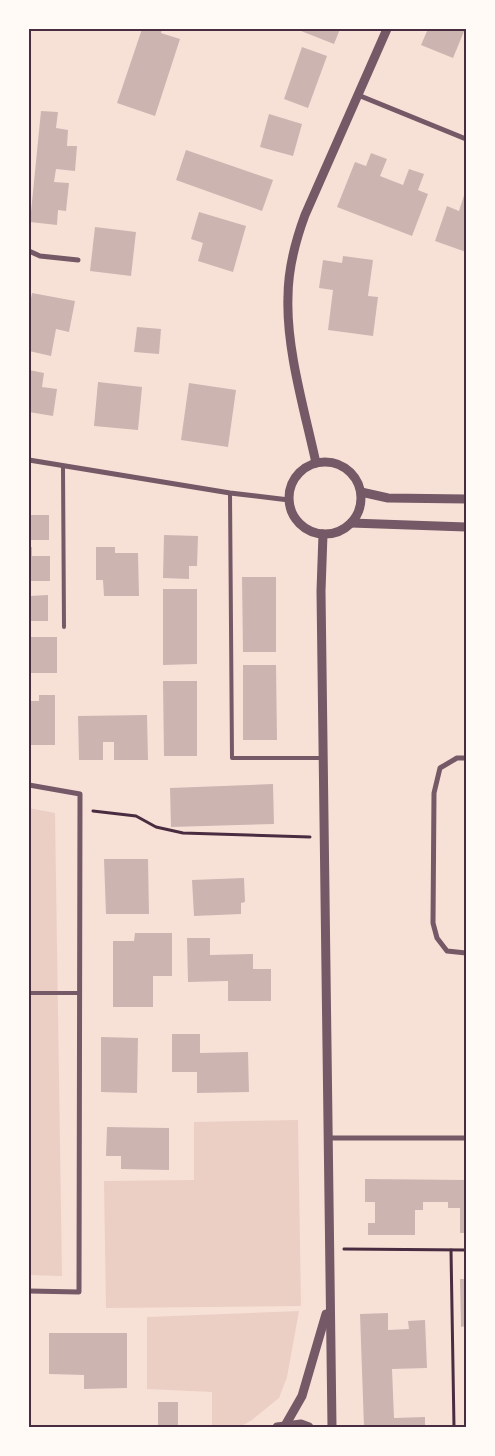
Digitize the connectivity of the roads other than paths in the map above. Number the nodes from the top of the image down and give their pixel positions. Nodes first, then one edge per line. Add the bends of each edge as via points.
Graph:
1 (387, 29) edge
2 (358, 95) junction
3 (466, 139) edge
4 (29, 250) edge
5 (78, 260) dead end
6 (29, 460) edge
7 (316, 463) junction
8 (64, 466) junction
9 (361, 492) junction
10 (230, 493) junction
11 (466, 499) edge
12 (289, 500) junction
13 (351, 523) junction
14 (466, 527) edge
15 (323, 534) junction
16 (64, 626) dead end
17 (324, 758) junction
18 (466, 758) edge
19 (29, 785) edge
20 (466, 953) edge
21 (29, 993) edge
22 (79, 993) junction
23 (327, 1138) junction
24 (466, 1138) edge
25 (29, 1291) edge
26 (329, 1302) junction
27 (286, 1424) junction
28 (276, 1427) edge
29 (309, 1427) edge
30 (332, 1427) edge

1 - 2 street
2 - 3 street
2 - 7 street via 305,215 290,269 290,334
4 - 5 street via 40,256
6 - 8 street
7 - 9 street via 340,464 357,480
7 - 12 street via 302,469 294,479
8 - 10 street
8 - 16 lane
9 - 11 street via 388,498
9 - 13 street via 360,508
10 - 12 street
10 - 17 lane via 232,758
12 - 15 street via 296,519 306,529
13 - 14 street
13 - 15 street via 338,532
15 - 17 street
17 - 23 street
18 - 20 street via 457,758 440,768 434,792 433,924 437,938 447,951
19 - 22 street via 80,794
21 - 22 lane
22 - 25 street via 79,1292
23 - 24 street
23 - 26 street
26 - 27 street via 302,1396
26 - 30 street
27 - 28 street
27 - 29 street

